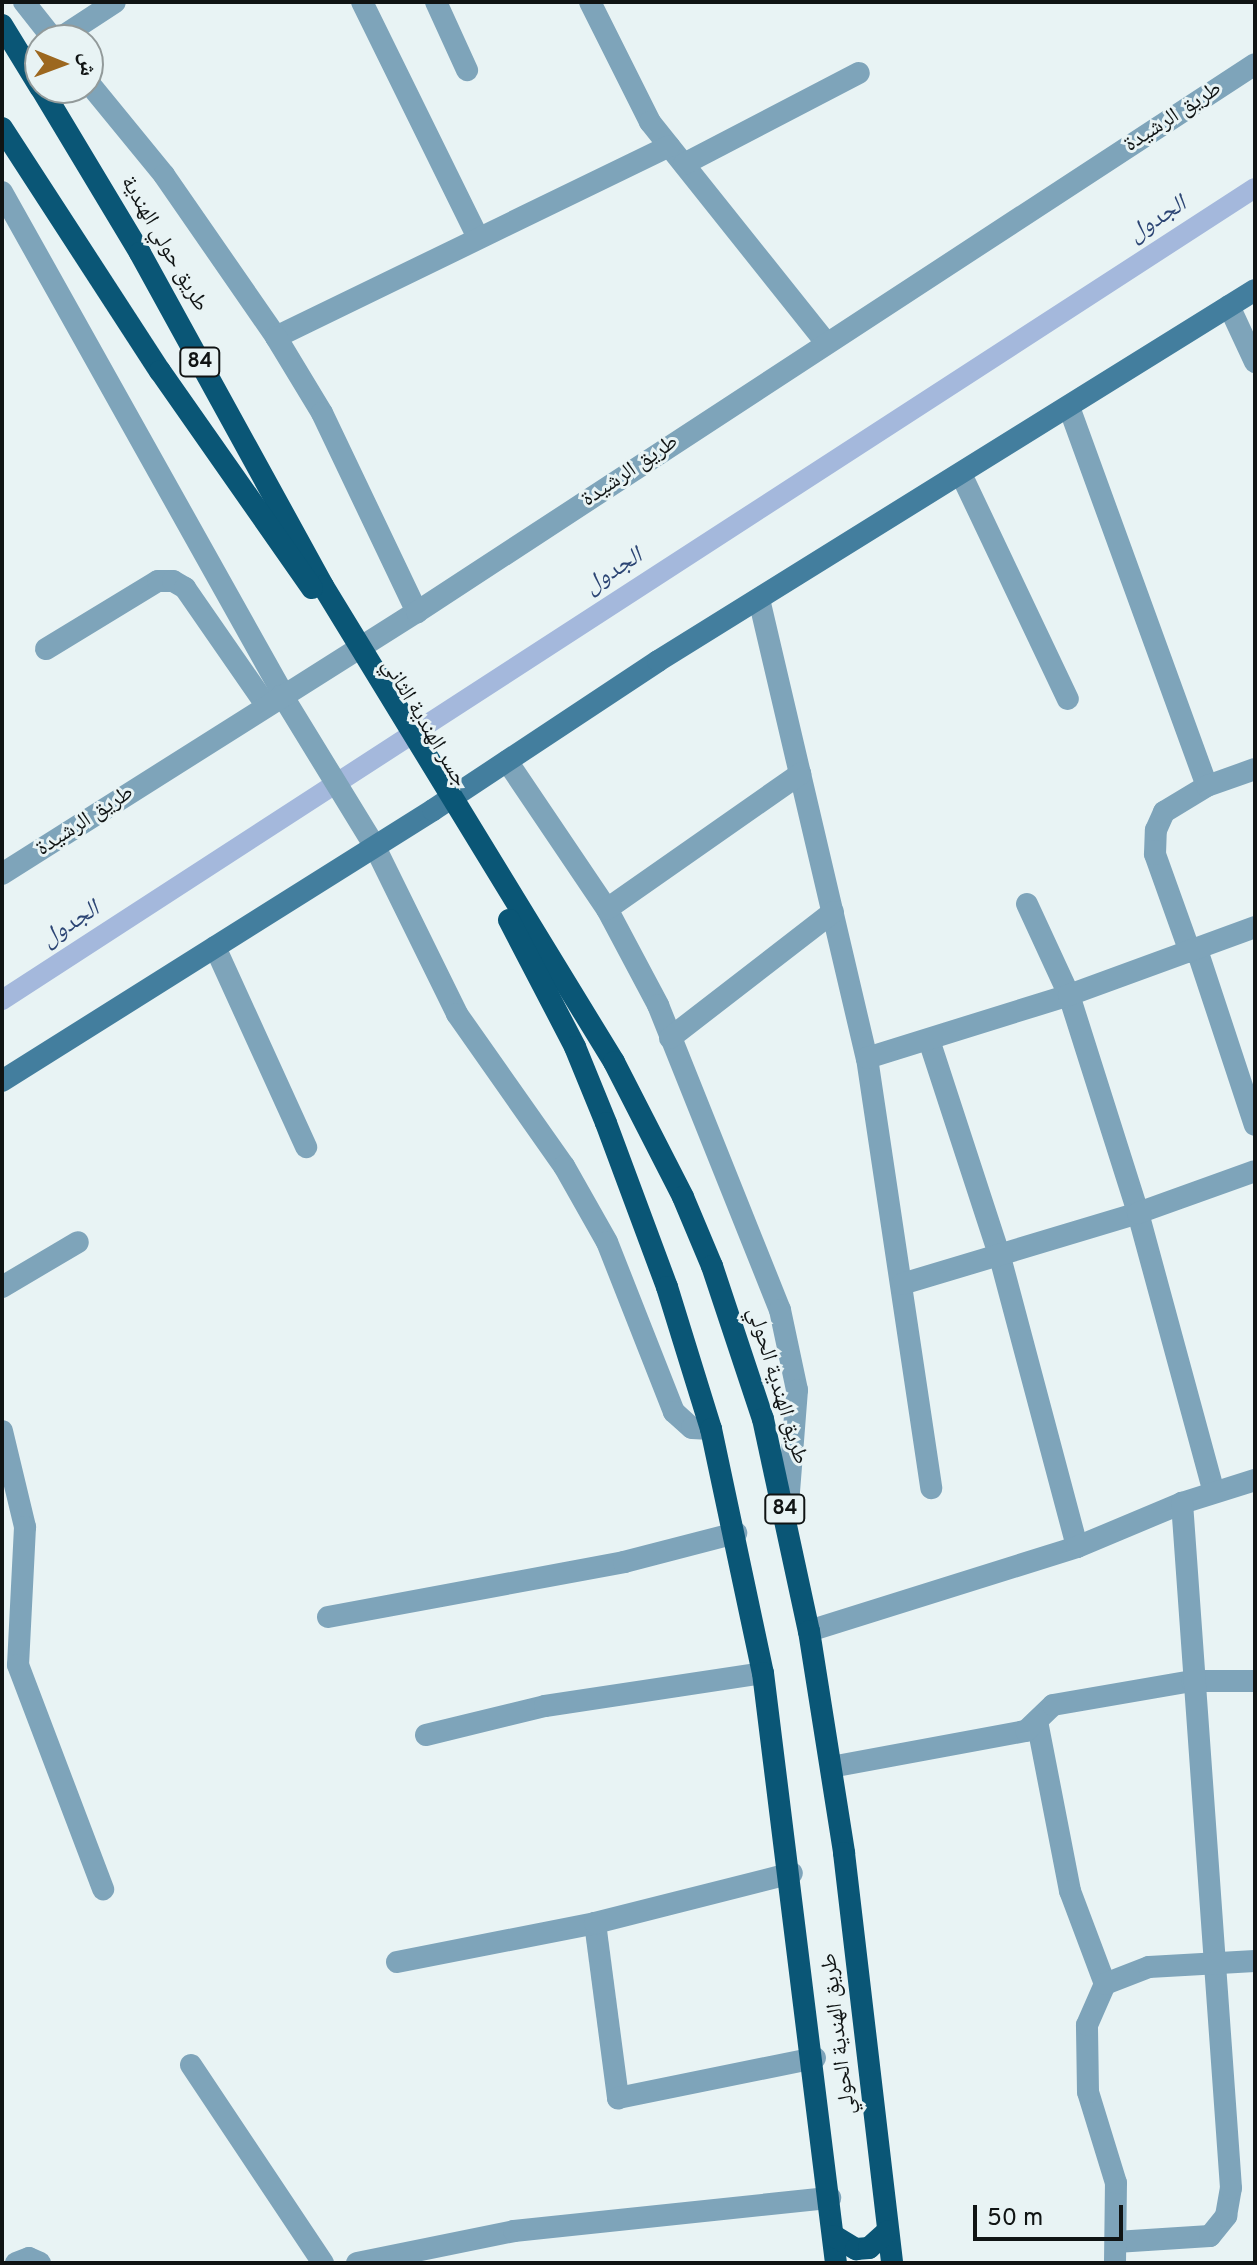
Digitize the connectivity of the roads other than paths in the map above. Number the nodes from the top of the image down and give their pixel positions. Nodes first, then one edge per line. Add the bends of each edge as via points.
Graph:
1 (24, 2) edge
2 (115, 2) edge
3 (362, 2) edge
4 (436, 2) edge
5 (590, 2) edge
6 (43, 24) edge
7 (81, 24) edge
8 (2, 25) edge
9 (24, 61) edge
10 (1255, 64) edge
11 (467, 70) dead end
12 (859, 73) dead end
13 (104, 102) edge
14 (50, 104) edge
15 (2, 128) edge
16 (669, 146) junction
17 (684, 164) junction
18 (2, 192) edge
19 (478, 238) junction
20 (1255, 290) edge
21 (1229, 306) junction
22 (276, 337) junction
23 (825, 341) junction
24 (1255, 362) edge
25 (1069, 407) junction
26 (961, 474) junction
27 (759, 599) junction
28 (417, 612) junction
29 (350, 641) junction
30 (46, 649) dead end
31 (277, 698) junction
32 (1068, 699) dead end
33 (507, 761) junction
34 (1255, 769) edge
35 (800, 774) junction
36 (1207, 786) junction
37 (460, 826) junction
38 (375, 847) junction
39 (2, 874) edge
40 (1027, 904) dead end
41 (607, 909) junction
42 (833, 912) junction
43 (1255, 927) edge
44 (215, 947) junction
45 (1194, 951) junction
46 (1069, 995) junction
47 (670, 1038) junction
48 (929, 1040) junction
49 (867, 1058) junction
50 (2, 1081) edge
51 (1255, 1125) edge
52 (306, 1147) dead end
53 (1255, 1171) edge
54 (1138, 1213) junction
55 (78, 1242) dead end
56 (1000, 1257) junction
57 (902, 1284) junction
58 (2, 1287) edge
59 (711, 1429) junction
60 (2, 1431) edge
61 (1255, 1480) edge
62 (931, 1488) dead end
63 (1214, 1492) junction
64 (1182, 1503) junction
65 (787, 1516) junction
66 (736, 1533) junction
67 (1077, 1547) junction
68 (328, 1617) dead end
69 (809, 1631) junction
70 (763, 1673) junction
71 (1192, 1681) junction
72 (1255, 1681) edge
73 (1037, 1721) junction
74 (426, 1735) dead end
75 (831, 1767) junction
76 (792, 1873) junction
77 (103, 1889) dead end
78 (595, 1923) junction
79 (1215, 1959) junction
80 (1255, 1961) edge
81 (397, 1962) dead end
82 (1105, 1984) junction
83 (815, 2058) junction
84 (191, 2065) dead end
85 (830, 2198) junction
86 (888, 2231) junction
87 (834, 2236) junction
88 (1116, 2253) edge
89 (16, 2263) edge
90 (40, 2263) edge
91 (323, 2263) edge
92 (357, 2263) edge
93 (836, 2263) edge
94 (892, 2263) edge

1 - 6 street
2 - 7 street
3 - 19 street
4 - 11 street
5 - 16 street via 650,122
8 - 9 highway, طريق حولي الهندية / 84
10 - 23 street, طريق الرشيدة
12 - 17 street
13 - 22 street via 164,175
14 - 29 highway, طريق حولي الهندية / 84 via 140,253
15 - 29 highway, 84
16 - 17 street
16 - 19 street
17 - 23 street
18 - 31 street
19 - 22 street
20 - 21 main road
21 - 24 street
21 - 25 main road
22 - 28 street via 322,413
23 - 28 street, طريق الرشيدة
25 - 26 main road
25 - 36 street
26 - 27 main road
26 - 32 street
27 - 33 main road
27 - 35 street
28 - 31 street, طريق الرشيدة
29 - 37 highway, جسر الهندية الثاني / 84
30 - 31 street via 158,581 173,581 185,588
31 - 38 street
31 - 39 street, طريق الرشيدة
33 - 38 main road
33 - 41 street
34 - 36 street
35 - 41 street
35 - 42 street
36 - 45 street via 1164,812 1156,830 1155,854
37 - 59 highway, طريق الهندية الحولي / 84 via 575,1047 662,1272
37 - 65 highway, طريق الهندية الحولي / 84 via 614,1062 683,1197 737,1340
38 - 44 main road
38 - 59 street via 457,1014 564,1166 607,1242 674,1412 692,1428
40 - 46 street
41 - 47 street
42 - 47 street
42 - 49 street
43 - 45 street
44 - 50 main road
44 - 52 street
45 - 46 street
45 - 51 street
46 - 48 street
46 - 54 street
47 - 65 street via 788,1336 798,1418
48 - 49 street
48 - 56 street
49 - 57 street
53 - 54 street
54 - 56 street
54 - 63 street
55 - 58 street
56 - 57 street
56 - 67 street
57 - 62 street
59 - 66 highway, طريق الهندية الحولي / 84
60 - 77 street via 25,1527 18,1665
61 - 63 street
63 - 64 street
64 - 67 street
64 - 71 street
65 - 69 highway, طريق الهندية الحولي / 84
66 - 68 street via 624,1562
66 - 70 highway, طريق الهندية الحولي / 84
67 - 69 street
69 - 75 highway, طريق الهندية الحولي / 84
70 - 74 street via 545,1706
70 - 76 highway, طريق الهندية الحولي / 84
71 - 72 street
71 - 73 street via 1053,1705
71 - 79 street
73 - 75 street via 1026,1731
73 - 82 street via 1070,1891
75 - 86 highway, طريق الهندية الحولي / 84
76 - 78 street
76 - 83 highway, طريق الهندية الحولي / 84
78 - 81 street
78 - 83 street via 618,2098
79 - 80 street
79 - 82 street via 1149,1967
79 - 88 street via 1231,2188 1226,2216 1210,2236
82 - 88 street via 1087,2025 1088,2092 1116,2183
83 - 85 highway, طريق الهندية الحولي / 84
84 - 91 street
85 - 87 highway, طريق الهندية الحولي / 84
85 - 92 street via 514,2231
86 - 87 highway via 869,2248 856,2249
86 - 94 highway, طريق الهندية الحولي / 84
87 - 93 highway, طريق الهندية الحولي / 84
89 - 90 street via 29,2258

